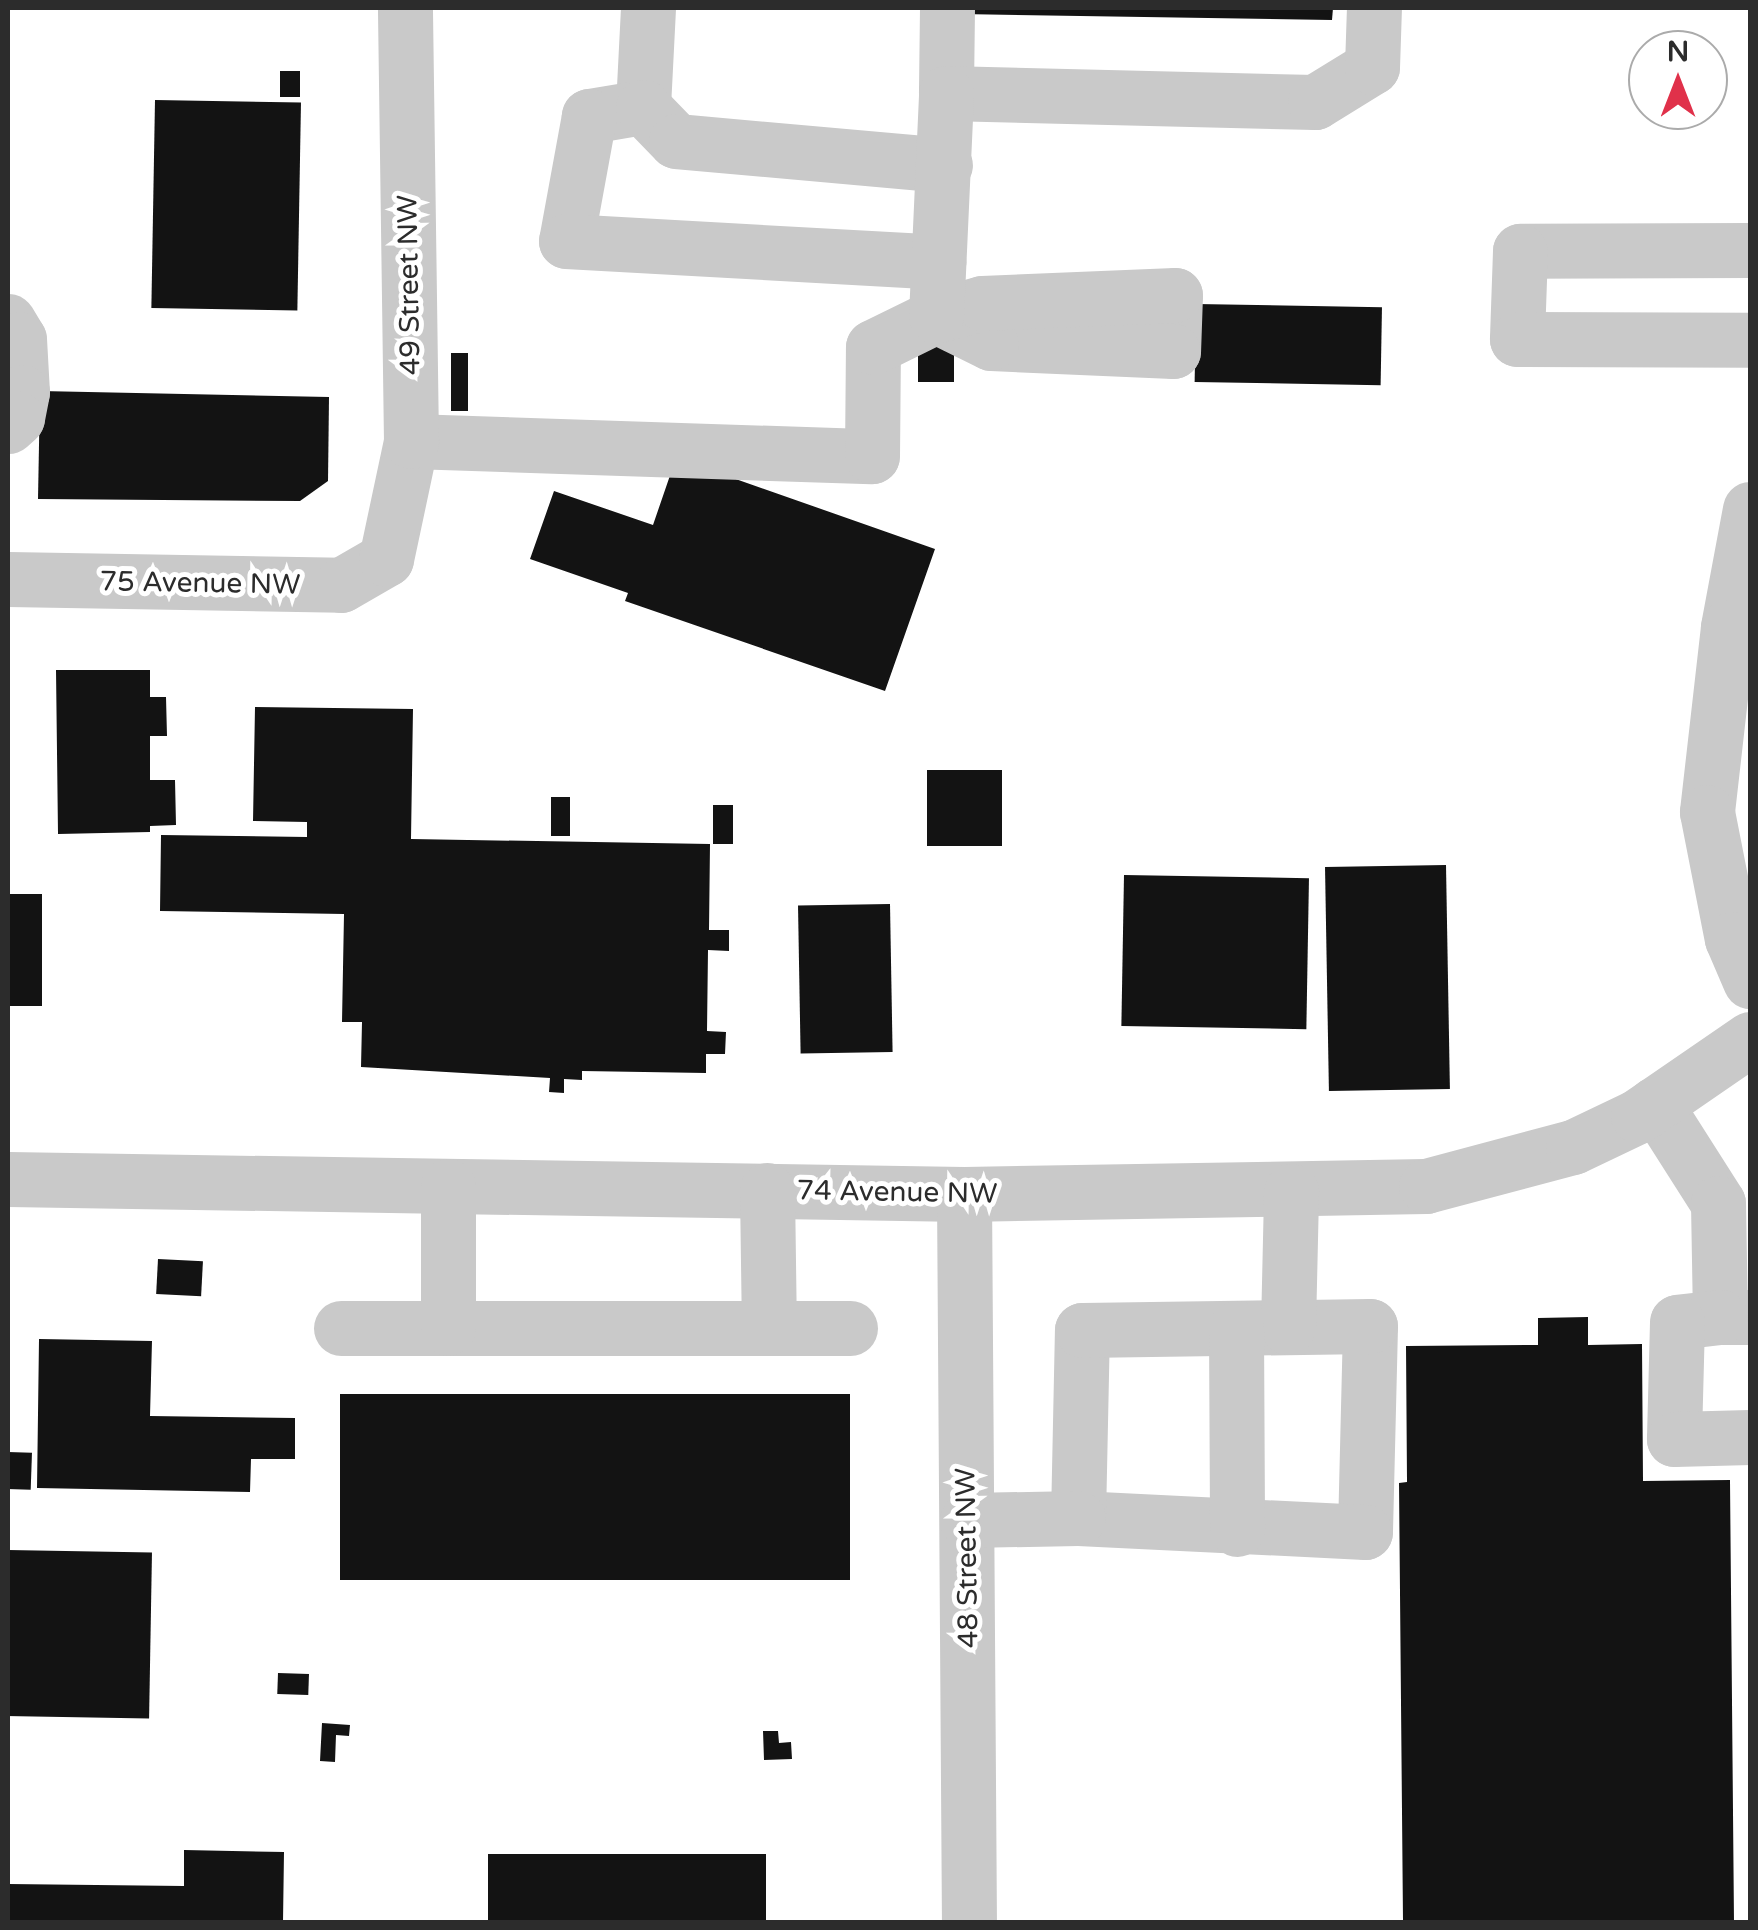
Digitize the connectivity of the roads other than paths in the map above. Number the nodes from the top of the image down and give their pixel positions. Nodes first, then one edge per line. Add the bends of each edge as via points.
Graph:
1 (404, 8) edge
2 (648, 8) edge
3 (947, 8) edge
4 (1374, 8) edge
5 (946, 93) junction
6 (643, 107) junction
7 (945, 165) junction
8 (1750, 250) edge
9 (938, 262) junction
10 (8, 321) edge
11 (1750, 340) edge
12 (8, 426) edge
13 (411, 440) junction
14 (1750, 508) edge
15 (386, 559) joint
16 (8, 579) edge
17 (1750, 981) edge
18 (1750, 1040) edge
19 (1655, 1104) junction
20 (8, 1179) edge
21 (448, 1186) junction
22 (768, 1190) junction
23 (1292, 1191) junction
24 (964, 1194) junction
25 (1735, 1317) edge
26 (1262, 1327) junction
27 (341, 1328) dead end
28 (448, 1328) junction
29 (769, 1328) junction
30 (850, 1328) dead end
31 (1750, 1437) edge
32 (1078, 1518) junction
33 (967, 1520) junction
34 (1237, 1529) junction
35 (969, 1922) edge

1 - 13 street, 49 Street NW
2 - 6 street
3 - 5 street
4 - 5 street via 1372,67 1315,102
5 - 7 street
6 - 7 street via 676,142
6 - 9 street via 589,116 566,241
7 - 9 street
8 - 11 street via 1520,251 1517,339
9 - 13 street via 936,316 873,346 872,456
10 - 12 street via 18,339 22,392 17,418
13 - 15 street, 49 Street NW
14 - 17 street via 1728,626 1707,812 1732,939
15 - 16 street, 75 Avenue NW via 341,585
18 - 19 street, 74 Avenue NW
19 - 23 street, 74 Avenue NW via 1573,1147 1498,1172 1426,1186
19 - 25 street via 1718,1203
20 - 21 street, 74 Avenue NW
21 - 22 street, 74 Avenue NW
21 - 28 street
22 - 24 street, 74 Avenue NW
22 - 29 street
23 - 24 street, 74 Avenue NW
23 - 26 street
24 - 33 street, 48 Street NW
25 - 31 street via 1676,1322 1674,1439
26 - 32 street via 1082,1330
26 - 34 street
26 - 34 street via 1370,1326 1365,1532
27 - 28 street
28 - 29 street
29 - 30 street
32 - 33 street
32 - 34 street
33 - 35 street, 48 Street NW

